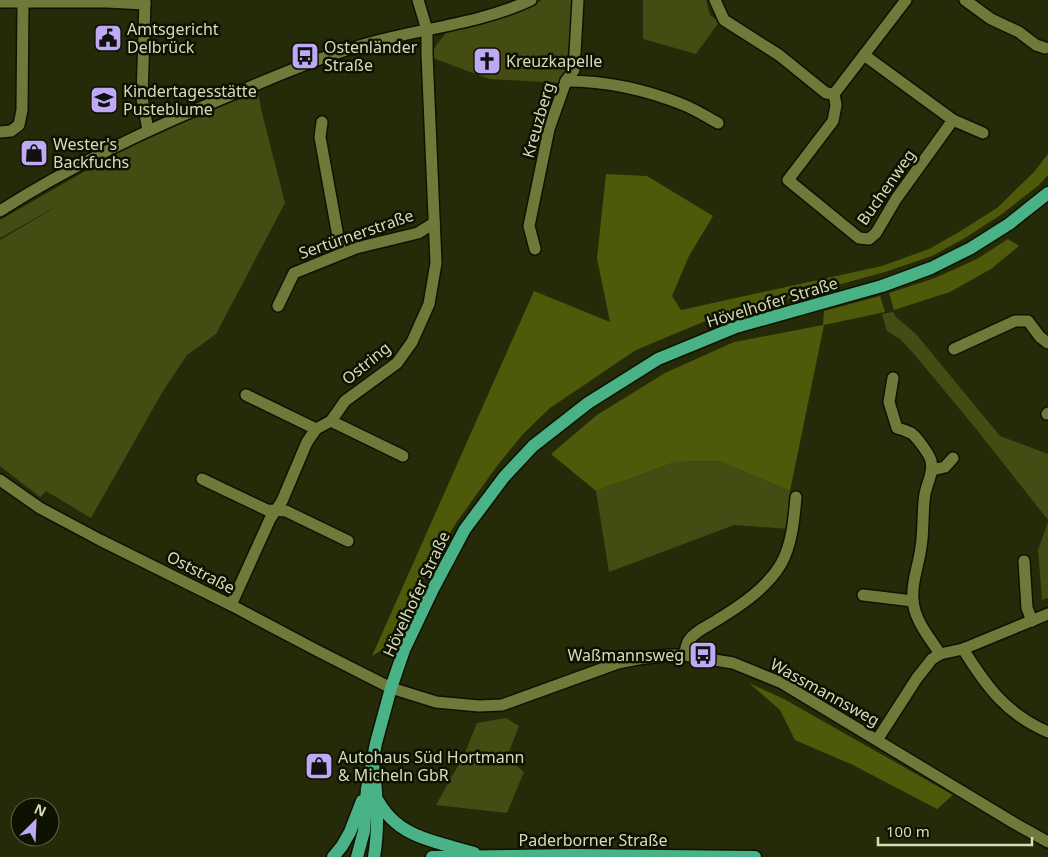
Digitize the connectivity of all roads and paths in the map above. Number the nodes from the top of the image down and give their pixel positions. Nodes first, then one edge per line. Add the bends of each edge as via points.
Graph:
1 (418, 0) edge
2 (531, 0) edge
3 (578, 0) edge
4 (906, 0) edge
5 (964, 0) edge
6 (0, 2) edge
7 (23, 2) junction
8 (145, 2) edge
9 (719, 2) edge
10 (427, 30) junction
11 (1046, 48) dead end
12 (864, 55) junction
13 (566, 81) junction
14 (834, 94) junction
15 (953, 120) junction
16 (322, 122) dead end
17 (718, 123) dead end
18 (148, 130) junction
19 (0, 132) edge
20 (983, 133) dead end
21 (1048, 193) edge
22 (0, 211) edge
23 (434, 223) junction
24 (535, 249) dead end
25 (341, 253) junction
26 (278, 306) dead end
27 (1048, 343) edge
28 (954, 349) dead end
29 (894, 378) dead end
30 (246, 394) dead end
31 (331, 421) junction
32 (316, 429) junction
33 (403, 456) dead end
34 (953, 458) dead end
35 (932, 470) junction
36 (202, 479) dead end
37 (0, 480) edge
38 (796, 497) dead end
39 (277, 510) junction
40 (348, 541) dead end
41 (1024, 561) dead end
42 (863, 595) dead end
43 (912, 600) junction
44 (231, 605) junction
45 (1048, 614) edge
46 (1032, 621) junction
47 (963, 648) junction
48 (940, 654) junction
49 (684, 655) junction
50 (391, 688) junction
51 (1048, 732) edge
52 (877, 740) junction
53 (373, 757) junction
54 (366, 790) junction
55 (378, 801) junction
56 (1048, 842) edge
57 (486, 856) edge
58 (333, 857) edge
59 (357, 857) edge
60 (374, 857) edge
61 (432, 857) edge
62 (755, 857) edge

1 - 10 street, Ostring
2 - 10 street via 486,16
3 - 13 street, Kreuzberg via 574,70
4 - 12 street
5 - 11 street via 991,19
6 - 7 street
7 - 8 street
7 - 19 street via 22,110 19,125 10,131
8 - 18 street via 142,98
9 - 14 street via 724,20 779,55 826,93
10 - 18 street via 334,54
10 - 23 street, Ostring
12 - 14 street
12 - 15 street
13 - 17 street via 636,89 684,105
13 - 24 street, Kreuzberg via 549,129 529,226
14 - 15 street, Buchenweg via 833,122 788,180 859,238 869,239 876,233 896,199
15 - 20 street
16 - 25 street via 320,137
18 - 22 street
21 - 50 main road, Hövelhofer Straße via 1002,228 932,268 882,286 736,327 658,359 588,403 533,446 504,477 465,529 432,588
23 - 25 street, Sertürnerstraße via 418,233
23 - 31 street, Ostring via 436,263 429,304 412,342 397,363 345,401
25 - 26 street, Sertürnerstraße via 294,272
27 - 28 street via 1028,322 1015,321
29 - 35 street via 890,402 897,428 912,434 931,458
30 - 32 street
31 - 32 street, Ostring
31 - 33 street
32 - 39 street
34 - 35 street via 945,466
35 - 43 street via 924,499 922,540
36 - 39 street via 267,510
37 - 44 street, Oststraße via 40,508
38 - 49 street via 789,546 780,565 762,588 694,635
39 - 40 street via 286,511
39 - 44 street
41 - 46 street via 1027,608
42 - 43 street
43 - 48 street via 923,628
44 - 50 street, Oststraße
45 - 46 street
46 - 47 street
47 - 48 street
47 - 51 street via 997,697 1018,716
48 - 52 street via 917,678
49 - 50 street, Wassmannsweg via 618,663 502,705 436,702
49 - 52 street, Wassmannsweg via 733,663 782,683
50 - 53 main road, Hövelhofer Straße
52 - 56 street, Wassmannsweg
53 - 54 main road, Hövelhofer Straße
53 - 55 main road, Hövelhofer Straße
54 - 58 main road via 350,832
54 - 59 main road, Hövelhofer Straße via 364,831
55 - 57 main road via 394,822 407,831
55 - 60 main road, Hövelhofer Straße
57 - 61 main road, Paderborner Straße
57 - 62 main road, Paderborner Straße

